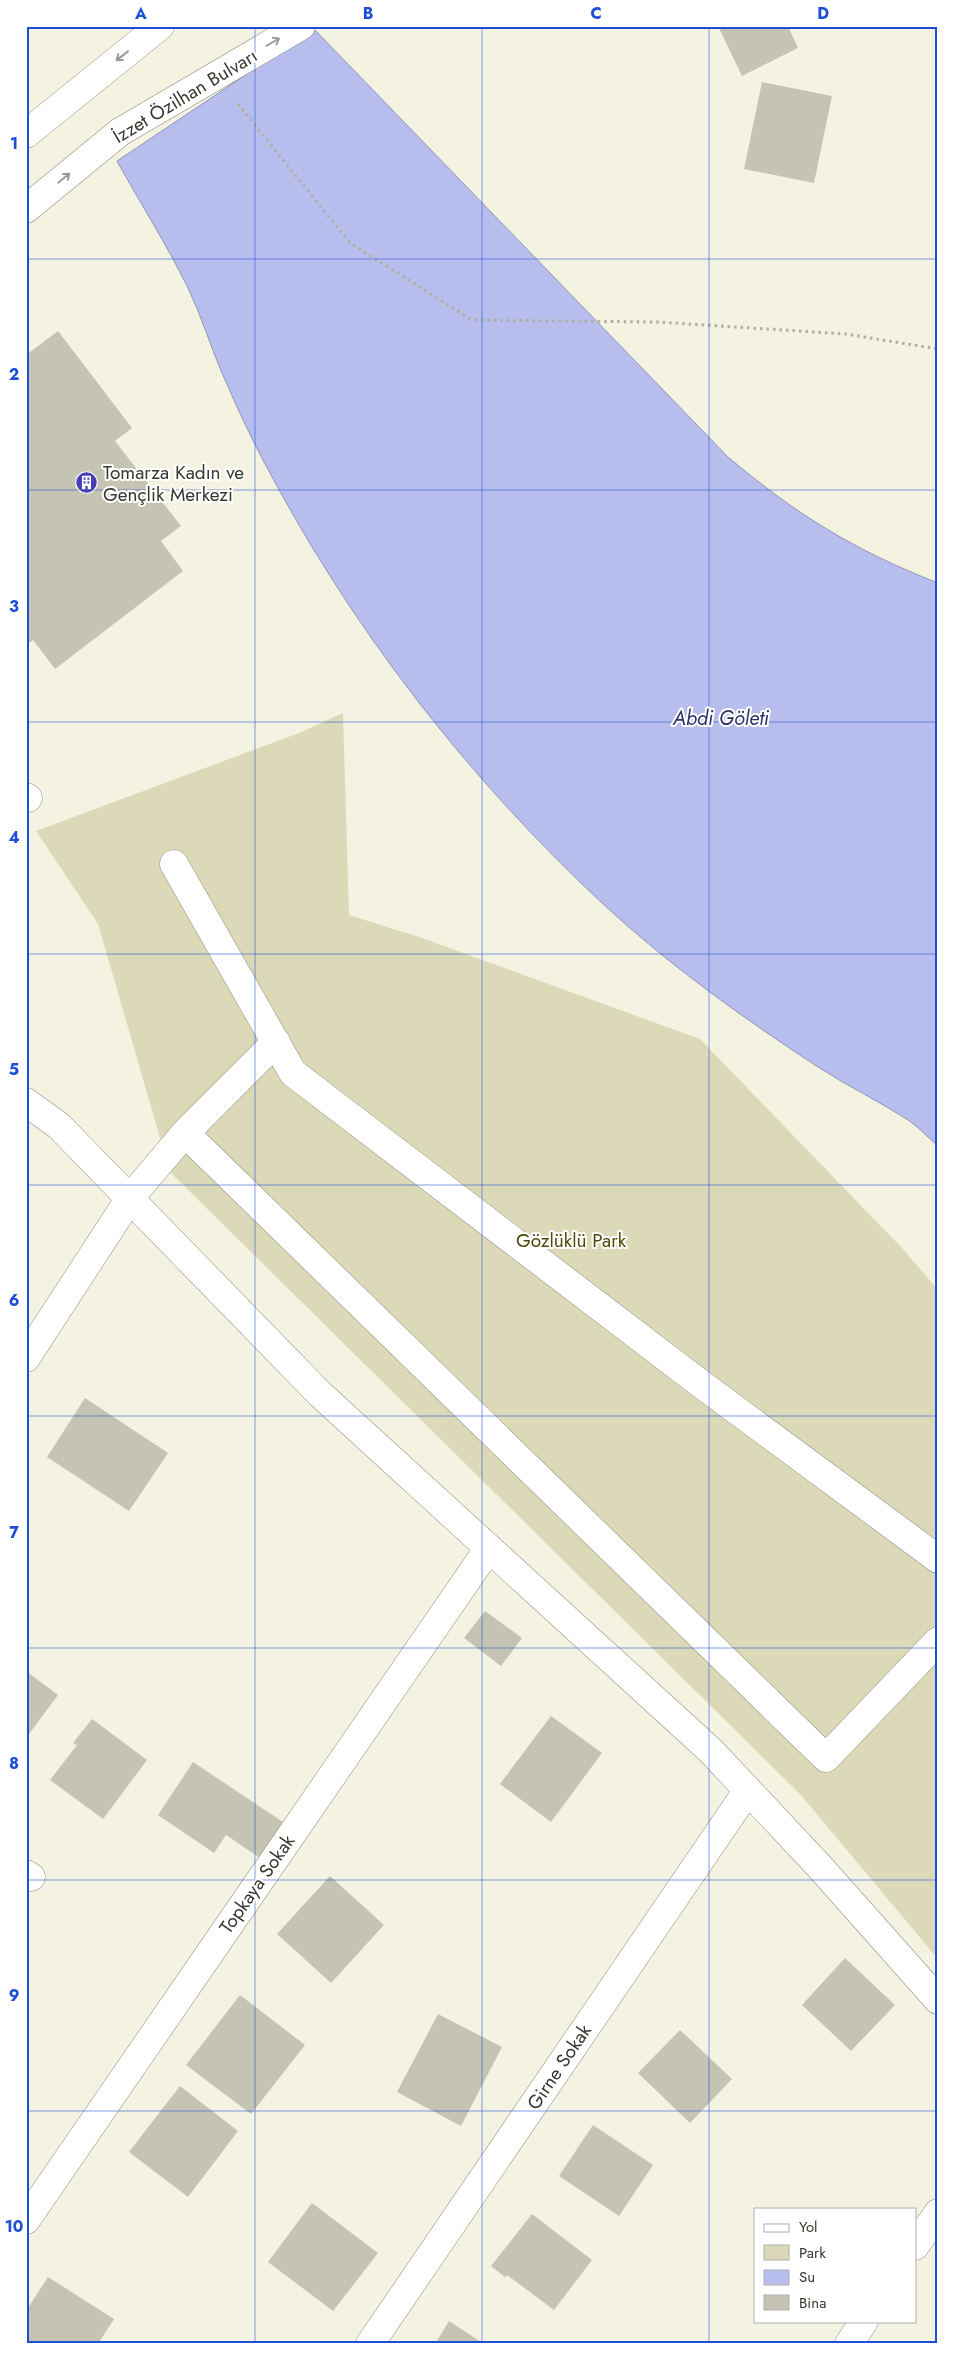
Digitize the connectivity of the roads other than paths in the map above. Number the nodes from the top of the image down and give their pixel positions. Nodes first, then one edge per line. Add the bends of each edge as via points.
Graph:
1 (160, 26) edge
2 (301, 26) edge
3 (26, 134) edge
4 (26, 209) edge
5 (174, 864) dead end
6 (276, 1042) junction
7 (26, 1102) edge
8 (185, 1133) junction
9 (130, 1198) junction
10 (26, 1358) edge
11 (489, 1548) junction
12 (938, 1559) edge
13 (938, 1642) edge
14 (748, 1790) junction
15 (938, 2000) edge
16 (938, 2213) edge
17 (26, 2220) edge
18 (916, 2245) edge
19 (863, 2322) edge
20 (370, 2344) edge
21 (849, 2344) edge

1 -> 3 street
4 -> 2 street, İzzet Özilhan Bulvarı via 120,132
5 - 6 street
6 - 8 street
6 - 12 street via 293,1073 701,1384
7 - 9 street via 59,1126
8 - 9 street
8 - 13 street via 826,1758
9 - 10 street
9 - 11 street via 320,1394
11 - 14 street via 711,1750
11 - 17 street, Topkaya Sokak
14 - 15 street
14 - 20 street, Girne Sokak
16 - 18 street
19 - 21 street

